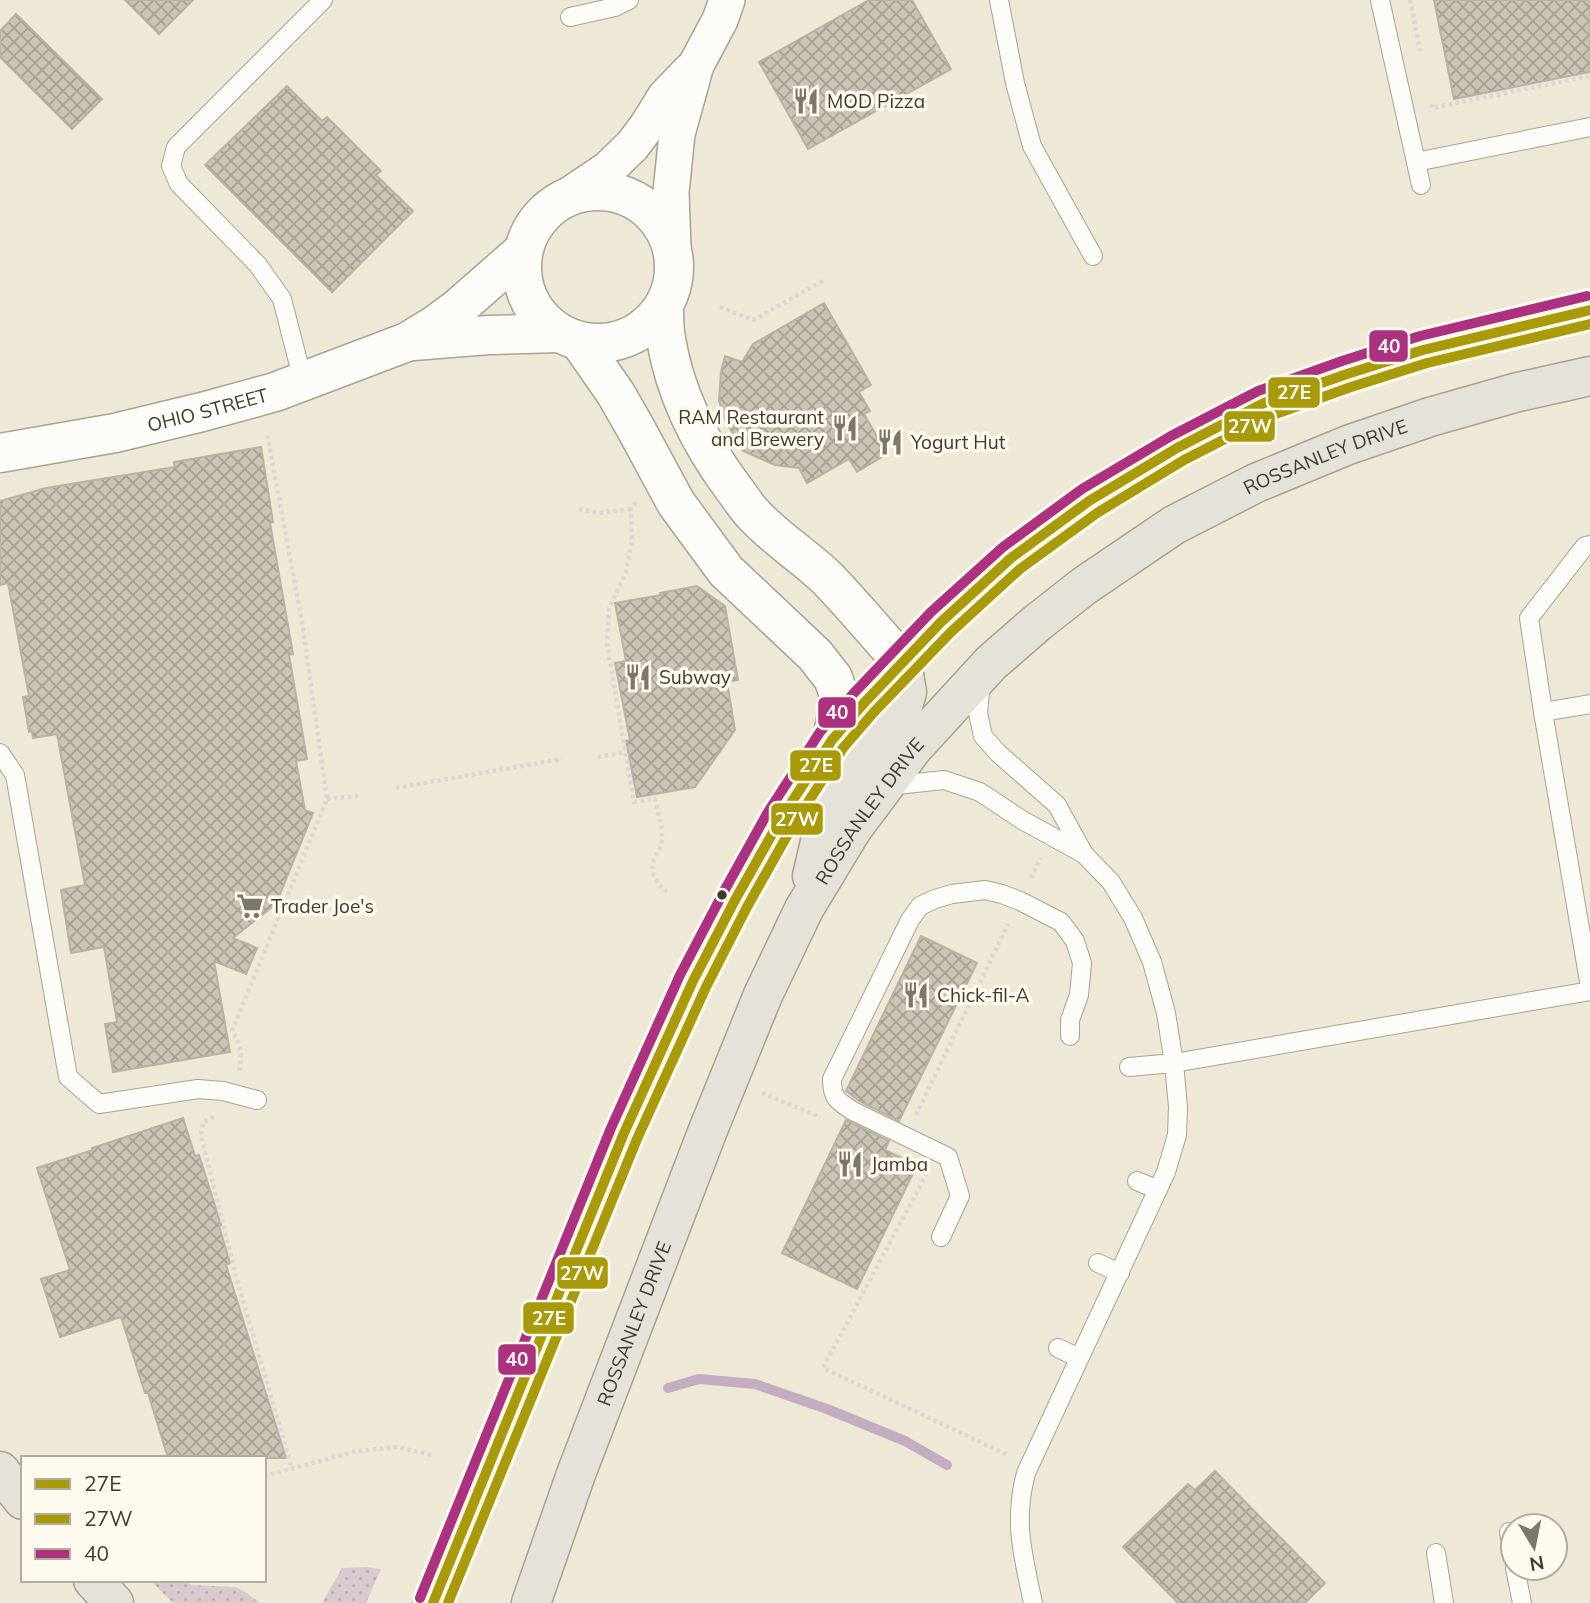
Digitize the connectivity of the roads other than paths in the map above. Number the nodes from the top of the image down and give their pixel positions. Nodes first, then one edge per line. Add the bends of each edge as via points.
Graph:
1 (323, 0) edge
2 (629, 0) edge
3 (727, 0) edge
4 (999, 0) edge
5 (1380, 0) edge
6 (570, 17) dead end
7 (696, 65) junction
8 (1590, 127) edge
9 (1416, 162) junction
10 (1421, 185) dead end
11 (559, 202) junction
12 (673, 249) junction
13 (523, 251) junction
14 (1093, 256) dead end
15 (664, 307) junction
16 (1590, 310) edge
17 (569, 337) junction
18 (407, 342) junction
19 (1590, 376) edge
20 (303, 381) junction
21 (0, 453) edge
22 (1590, 545) edge
23 (902, 662) junction
24 (981, 674) junction
25 (1590, 704) edge
26 (1543, 712) junction
27 (832, 740) junction
28 (0, 752) edge
29 (884, 787) junction
30 (1084, 853) junction
31 (804, 909) junction
32 (1590, 989) edge
33 (1070, 1036) dead end
34 (1174, 1063) junction
35 (1129, 1068) dead end
36 (257, 1100) dead end
37 (1137, 1181) dead end
38 (1158, 1190) junction
39 (941, 1237) dead end
40 (1098, 1263) dead end
41 (1119, 1273) junction
42 (1058, 1348) dead end
43 (1079, 1358) junction
44 (0, 1471) edge
45 (21, 1497) edge
46 (1436, 1553) dead end
47 (95, 1582) edge
48 (1518, 1582) edge
49 (114, 1603) edge
50 (433, 1603) edge
51 (531, 1603) edge
52 (1033, 1603) edge
53 (1444, 1603) edge
54 (1522, 1603) edge

1 - 20 lane via 176,147 171,166 179,184 258,265 282,299
2 - 6 lane
3 - 7 street
4 - 14 lane via 1032,146
5 - 9 lane
7 - 11 street via 665,97 632,146 608,169
7 - 12 street via 674,153
8 - 9 lane
9 - 10 lane
11 - 12 street via 598,191 628,197 653,214
11 - 13 street via 530,232
12 - 15 street via 672,289
13 - 17 street via 527,297 540,317
13 - 18 street, OHIO STREET via 458,308
15 - 17 street via 648,326 628,338 604,344
15 - 23 street via 666,338 684,404 723,475 753,514 825,576
16 - 23 main road via 1423,350 1264,403 1089,501 1011,558
17 - 18 street, OHIO STREET via 480,335
17 - 27 street via 615,394 676,503 726,571 833,678 840,698
18 - 20 street, OHIO STREET
19 - 24 main road, ROSSANLEY DRIVE via 1430,417 1256,483 1174,525 1084,586
20 - 21 street, OHIO STREET via 275,393 115,433
22 - 26 lane via 1529,618
23 - 27 main road
23 - 31 main road via 907,692 903,706 830,799
24 - 29 main road, ROSSANLEY DRIVE
24 - 30 lane via 978,713 984,736 1057,806
25 - 26 lane
26 - 32 lane
27 - 50 main road via 761,853 681,1007 624,1133
28 - 36 lane via 15,775 68,1077 99,1104 198,1089
29 - 30 lane via 944,780 980,792
29 - 31 main road, ROSSANLEY DRIVE
30 - 34 lane via 1111,881 1152,962
31 - 51 main road, ROSSANLEY DRIVE via 708,1130
32 - 34 lane
33 - 39 lane via 1082,963 1075,941 1061,922 985,890 951,894 920,906 832,1079 832,1093 839,1102 948,1157 960,1196
34 - 35 lane
34 - 38 lane via 1177,1135
37 - 38 lane
38 - 41 lane
40 - 41 lane
41 - 43 lane
42 - 43 lane
43 - 52 lane via 1026,1473 1020,1496 1022,1549
44 - 45 main road
46 - 53 lane
47 - 49 main road
48 - 54 lane

